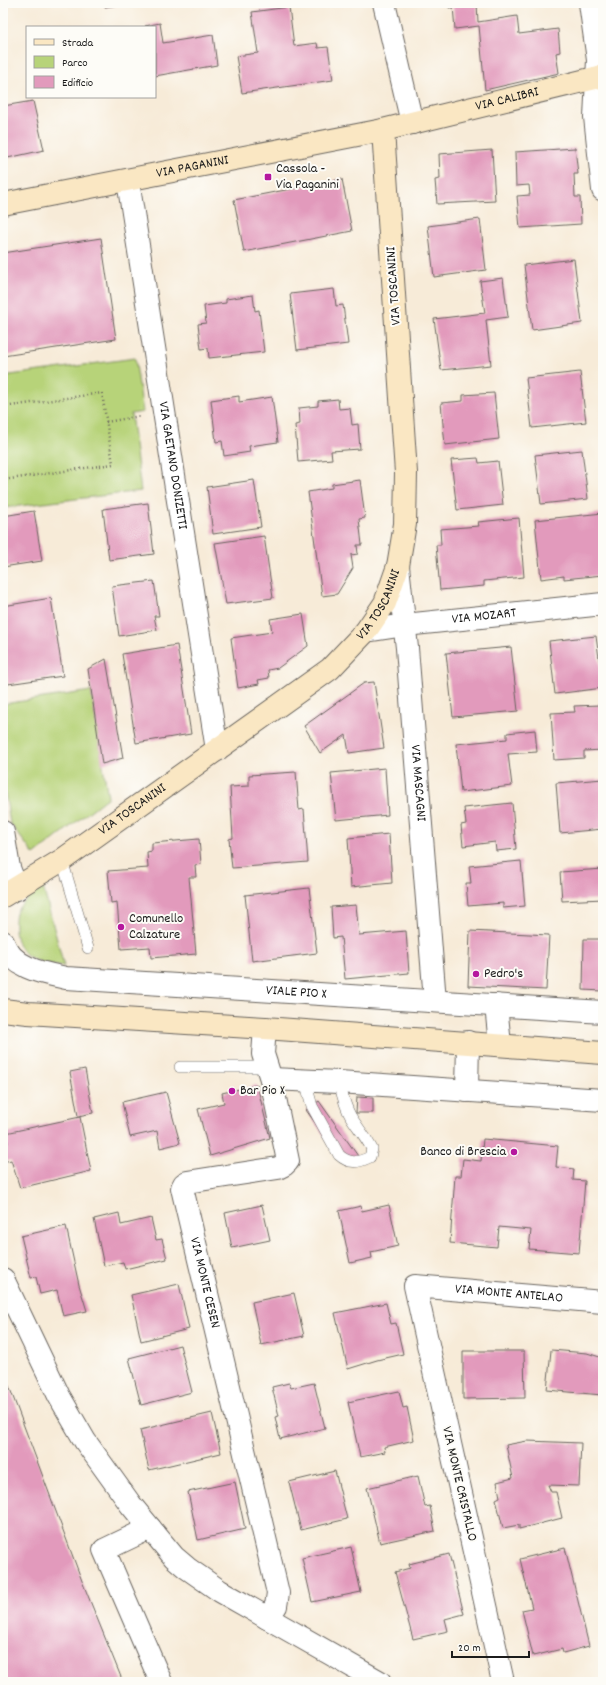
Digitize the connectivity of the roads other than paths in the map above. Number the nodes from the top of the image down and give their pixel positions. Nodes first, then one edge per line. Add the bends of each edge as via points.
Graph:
1 (384, 3) edge
2 (594, 7) edge
3 (600, 77) edge
4 (412, 123) junction
5 (383, 130) junction
6 (128, 181) junction
7 (603, 190) edge
8 (3, 204) edge
9 (398, 566) junction
10 (603, 604) edge
11 (405, 625) junction
12 (366, 631) junction
13 (217, 750) junction
14 (3, 832) edge
15 (62, 860) junction
16 (10, 892) edge
17 (4, 946) edge
18 (88, 948) dead end
19 (435, 1001) junction
20 (496, 1005) junction
21 (3, 1010) edge
22 (603, 1012) edge
23 (28, 1013) junction
24 (3, 1016) edge
25 (265, 1028) junction
26 (468, 1042) junction
27 (500, 1045) junction
28 (603, 1053) edge
29 (180, 1067) dead end
30 (268, 1073) junction
31 (305, 1081) junction
32 (339, 1082) junction
33 (467, 1091) junction
34 (603, 1100) edge
35 (3, 1279) edge
36 (415, 1286) joint
37 (603, 1302) edge
38 (150, 1528) junction
39 (267, 1618) junction
40 (160, 1682) edge
41 (380, 1682) edge
42 (503, 1682) edge

1 - 4 street
2 - 3 street
3 - 4 street, VIA CALIBRI
3 - 7 street via 595,117
4 - 5 street, VIA CALIBRI
5 - 6 street, VIA PAGANINI
5 - 9 street, VIA TOSCANINI via 406,473 405,524
6 - 8 street, VIA PAGANINI
6 - 13 street, VIA GAETANO DONIZETTI
9 - 11 street, VIA MASCAGNI
9 - 12 street, VIA TOSCANINI via 385,602
10 - 11 street, VIA MOZART
11 - 12 street, VIA MOZART
11 - 19 street, VIA MASCAGNI
12 - 13 street, VIA TOSCANINI via 330,669
13 - 15 street, VIA TOSCANINI
14 - 16 street
15 - 16 street, VIA TOSCANINI
15 - 18 lane
17 - 19 street, VIALE PIO X via 14,959 29,969 66,978
19 - 20 street, VIALE PIO X
20 - 22 street, VIALE PIO X
20 - 27 street
21 - 23 street
23 - 24 street
23 - 25 street
25 - 26 street
25 - 30 street, VIA MONTE CESEN via 263,1048
26 - 27 street
26 - 33 street
27 - 28 street
29 - 30 lane
30 - 31 street
30 - 39 street, VIA MONTE CESEN via 288,1161 278,1168 187,1182 182,1188 278,1593 276,1606
31 - 32 street
31 - 32 lane via 312,1106 339,1155 346,1161 360,1162 370,1156 372,1149 350,1116
32 - 33 street
33 - 34 street
35 - 38 street via 59,1396 85,1441
36 - 37 street, VIA MONTE ANTELAO
36 - 42 street, VIA MONTE CRISTALLO
38 - 39 street via 187,1568 220,1591
38 - 40 street via 104,1550
39 - 41 street

